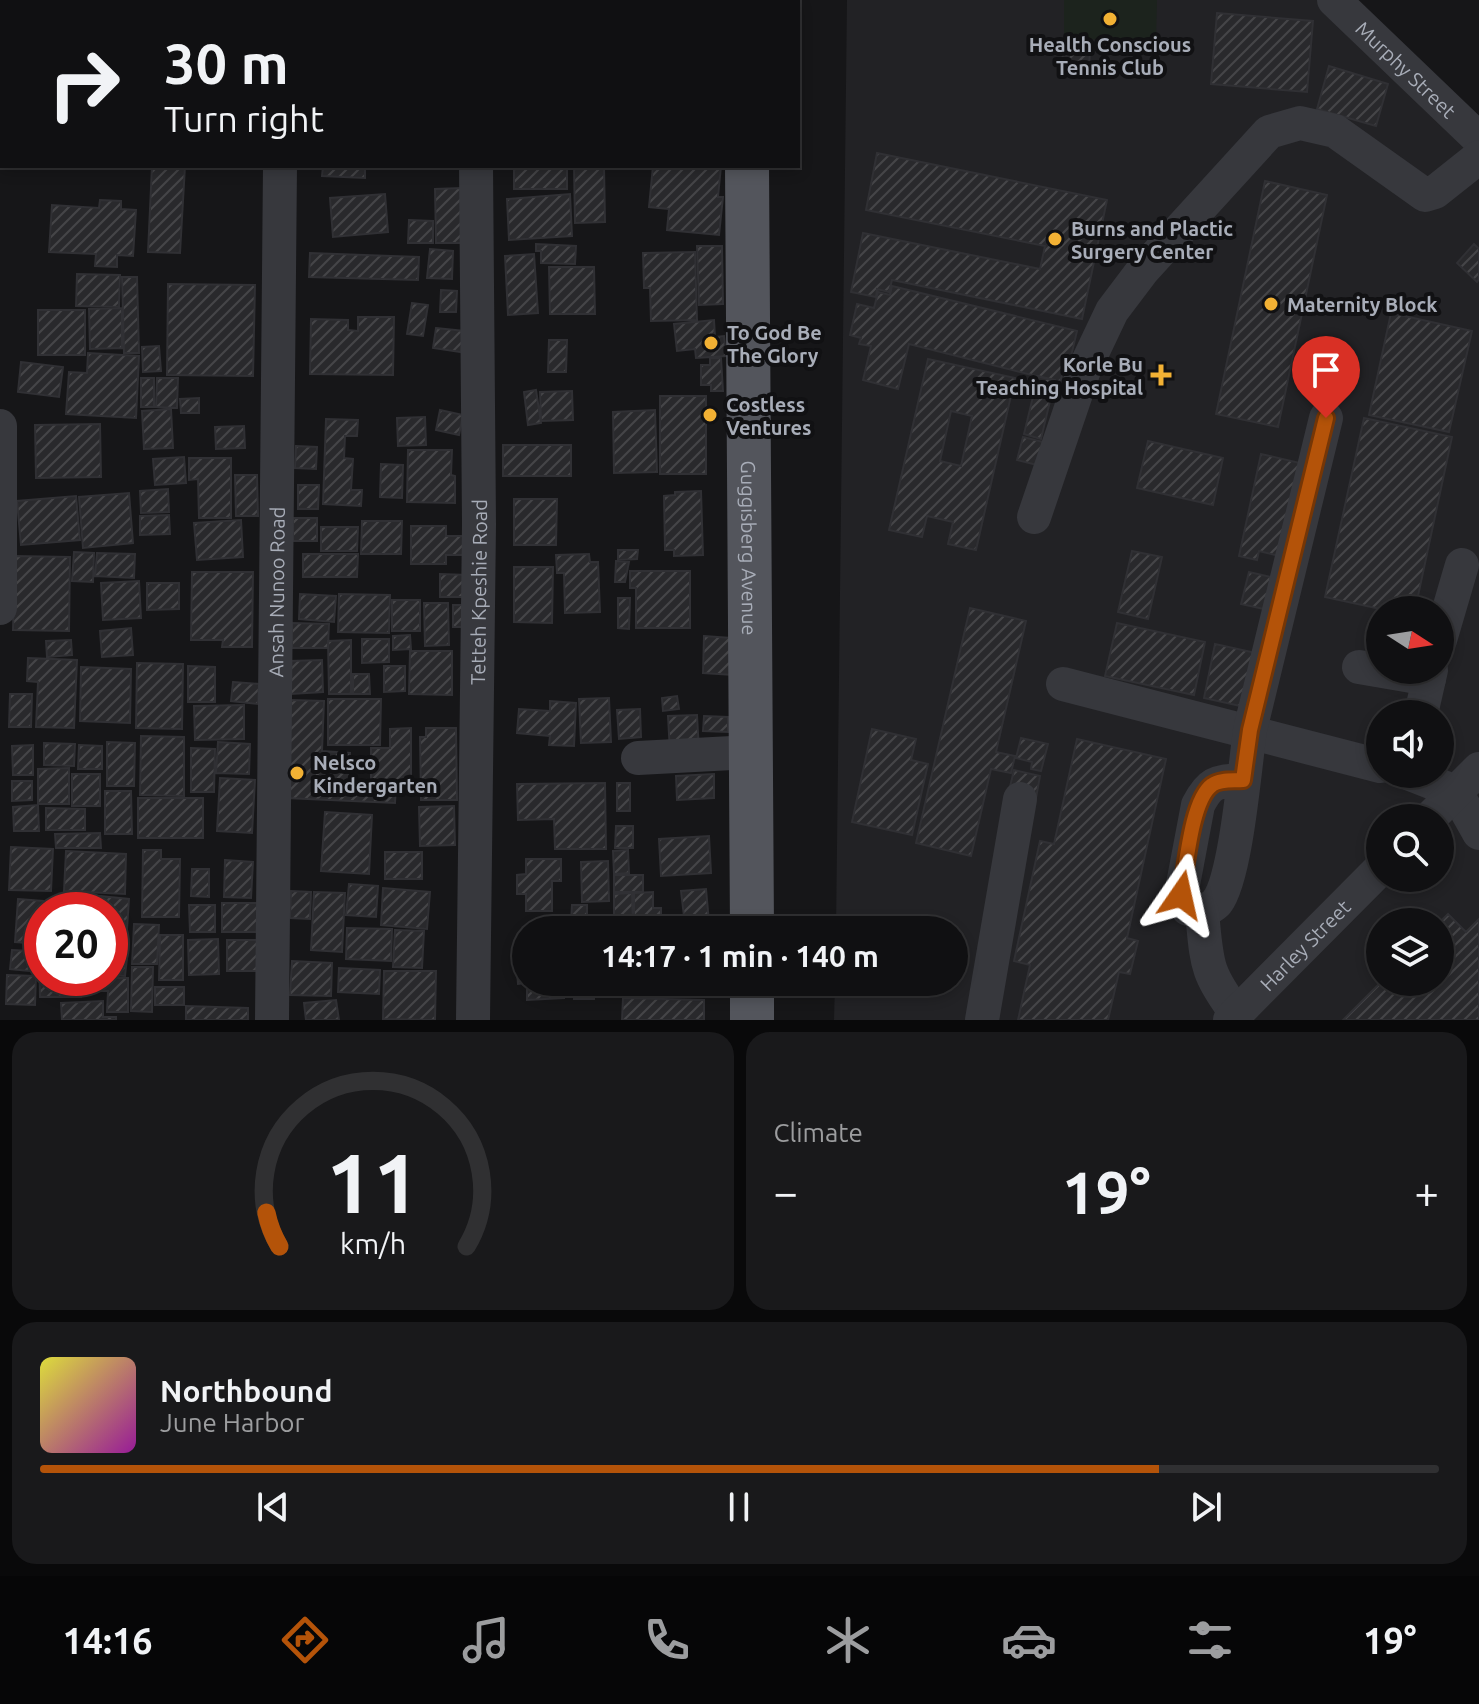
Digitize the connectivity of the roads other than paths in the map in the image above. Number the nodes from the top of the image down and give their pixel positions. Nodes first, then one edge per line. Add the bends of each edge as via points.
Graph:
1 (1334, 0) edge
2 (1479, 139) edge
3 (1479, 157) edge
4 (280, 168) edge
5 (476, 168) edge
6 (747, 168) edge
7 (1326, 418) dead end
8 (0, 426) edge
9 (1034, 517) dead end
10 (1, 550) edge
11 (1462, 565) dead end
12 (1453, 596) edge
13 (0, 608) edge
14 (1359, 667) dead end
15 (1366, 668) edge
16 (1063, 684) dead end
17 (1250, 730) junction
18 (751, 752) junction
19 (638, 758) dead end
20 (1366, 762) edge
21 (1468, 781) edge
22 (1020, 799) dead end
23 (1444, 804) edge
24 (1479, 833) edge
25 (1366, 883) edge
26 (752, 916) edge
27 (752, 996) edge
28 (1234, 1017) edge
29 (272, 1020) edge
30 (473, 1020) edge
31 (752, 1020) edge
32 (982, 1020) edge

1 - 2 street, Murphy Street
3 - 9 street via 1425,195 1335,131 1300,123 1269,132 1112,311 1084,370
4 - 29 street, Ansah Nunoo Road
5 - 30 street, Tetteh Kpeshie Road via 479,524
6 - 18 main road, Guggisberg Avenue
7 - 17 street
8 - 10 street
10 - 13 street
11 - 12 street
14 - 15 street
16 - 17 street
17 - 20 street
17 - 28 street via 1243,780 1215,782 1198,805 1181,895 1188,909 1202,912 1207,965
18 - 19 street
18 - 26 main road, Guggisberg Avenue
21 - 23 street
21 - 24 street
22 - 32 street
25 - 28 street, Harley Street
27 - 31 main road

